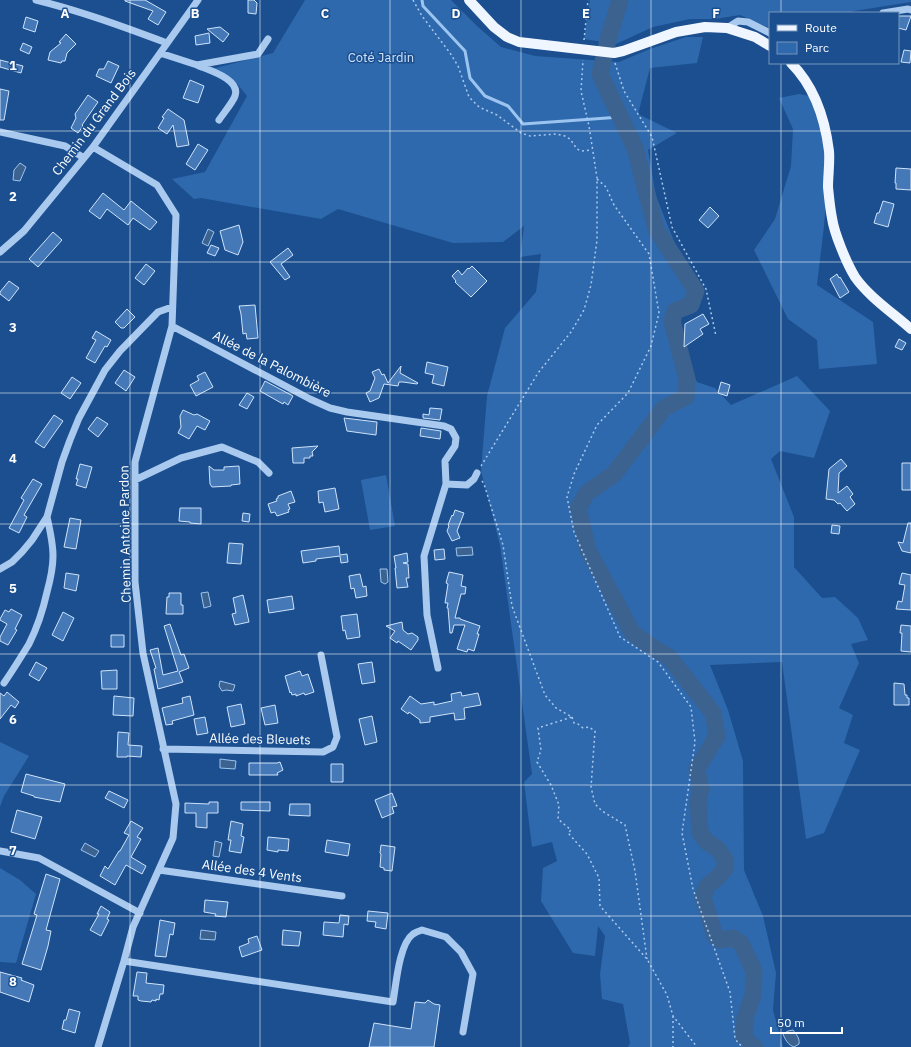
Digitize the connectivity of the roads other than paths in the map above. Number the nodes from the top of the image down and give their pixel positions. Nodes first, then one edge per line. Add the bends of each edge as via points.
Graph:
1 (36, 0) edge
2 (198, 0) edge
3 (469, 0) edge
4 (911, 10) edge
5 (888, 12) edge
6 (727, 28) junction
7 (769, 32) edge
8 (268, 38) dead end
9 (167, 43) junction
10 (769, 45) edge
11 (160, 53) junction
12 (792, 64) edge
13 (197, 65) junction
14 (219, 120) dead end
15 (0, 132) edge
16 (93, 147) junction
17 (84, 158) junction
18 (0, 252) edge
19 (172, 307) junction
20 (172, 326) junction
21 (911, 329) edge
22 (477, 472) road end
23 (270, 473) dead end
24 (134, 480) junction
25 (446, 484) junction
26 (47, 517) junction
27 (0, 569) edge
28 (321, 656) dead end
29 (438, 668) dead end
30 (4, 683) dead end
31 (163, 748) junction
32 (0, 851) edge
33 (159, 870) junction
34 (342, 896) dead end
35 (140, 913) junction
36 (124, 961) junction
37 (463, 1032) dead end
38 (98, 1047) edge

1 - 9 street via 109,21
2 - 9 street, Chemin du Grand Bois
3 - 6 main road via 494,28 507,37 519,42 586,50 614,53 676,32 705,27
4 - 5 street
6 - 7 street via 738,21 748,22
6 - 10 main road via 755,37
8 - 13 street via 258,54
9 - 11 street, Chemin du Grand Bois
11 - 13 street
11 - 16 street, Chemin du Grand Bois
12 - 21 main road via 815,97 824,126 829,152 828,189 832,220 841,249 855,277 873,297
13 - 14 street via 229,80 234,85 235,97
15 - 17 street via 65,146
16 - 17 street, Chemin du Grand Bois
16 - 19 street, Chemin Antoine Pardon via 157,185 176,215
17 - 18 street, Chemin du Grand Bois via 24,231
19 - 20 street, Chemin Antoine Pardon
19 - 26 street via 158,312 120,350 105,370 70,440
20 - 24 street, Chemin Antoine Pardon via 134,462
20 - 25 street, Allée de la Palombière via 330,408 451,429 456,438 455,446 446,461
22 - 25 street via 467,484
23 - 24 street via 258,462 222,447 181,458
24 - 31 street, Chemin Antoine Pardon via 135,582 143,653
25 - 29 street, Allée de la Palombière via 424,556 427,615
26 - 27 street via 22,552
26 - 30 street via 53,556 45,602 30,643
28 - 31 street, Allée des Bleuets via 337,737 333,747 328,750 323,752
31 - 33 street, Chemin Antoine Pardon via 176,804 173,838
32 - 35 street via 40,858
33 - 34 street, Allée des 4 Vents
33 - 35 street, Chemin Antoine Pardon
35 - 36 street, Chemin Antoine Pardon via 133,927
36 - 37 street via 393,1002 406,942 413,934 422,930 446,938 462,952 473,974
36 - 38 street, Chemin Antoine Pardon

